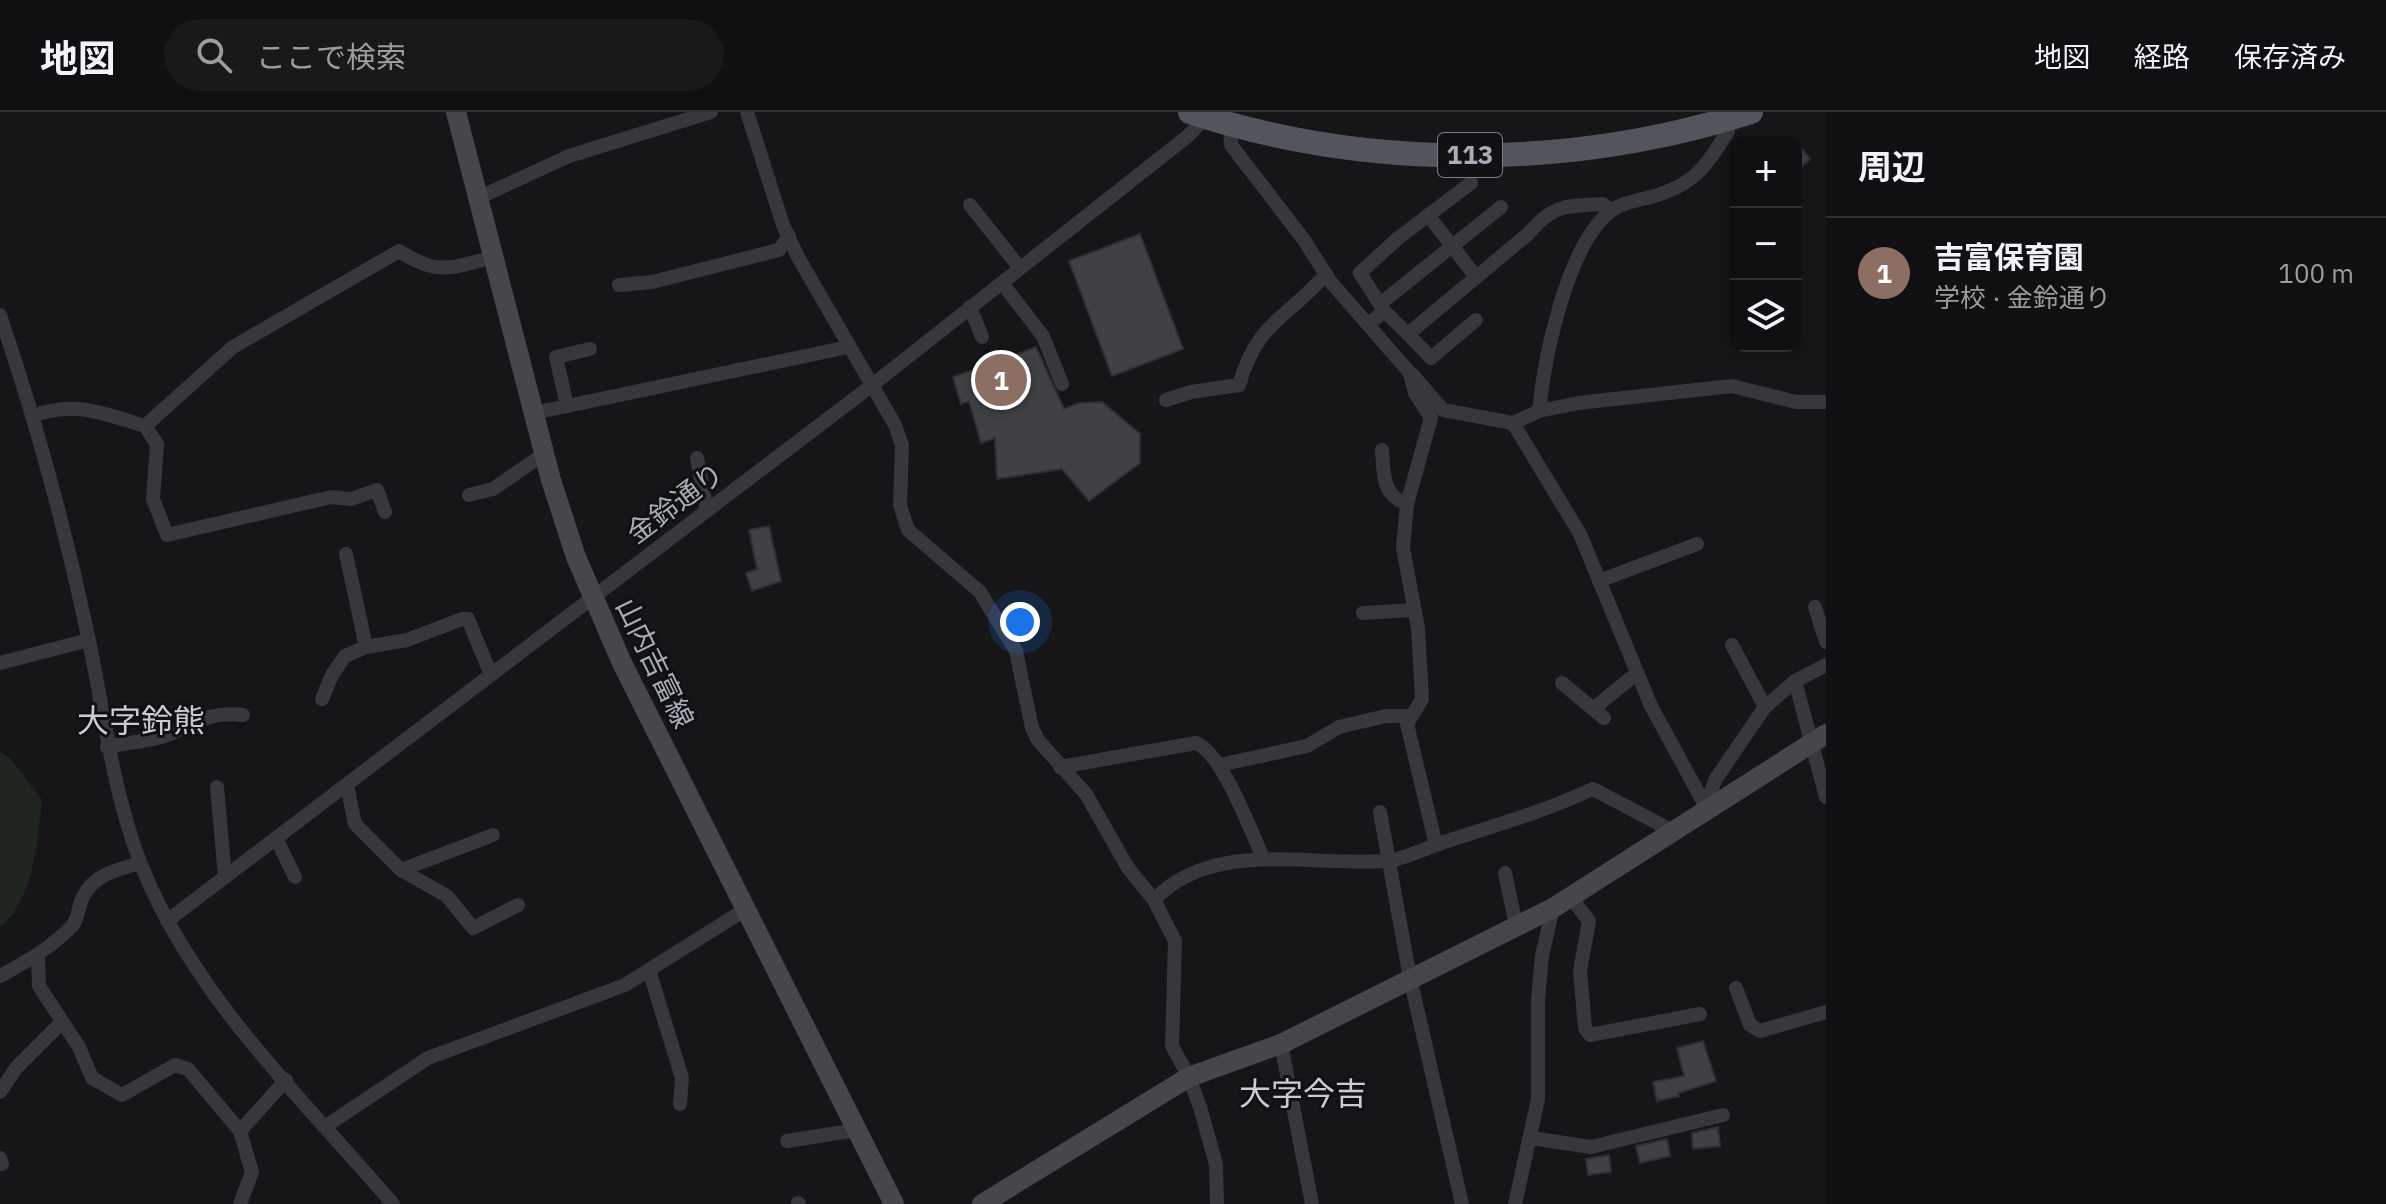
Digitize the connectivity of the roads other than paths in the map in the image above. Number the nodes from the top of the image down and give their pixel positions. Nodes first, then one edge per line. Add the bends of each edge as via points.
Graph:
1 (456, 112) edge
2 (711, 112) edge
3 (747, 112) edge
4 (1751, 112) edge
5 (1209, 116) edge
6 (1723, 121) junction
7 (1471, 183) dead end
8 (480, 197) junction
9 (970, 205) dead end
10 (1501, 207) dead end
11 (1611, 211) junction
12 (1428, 215) junction
13 (789, 236) junction
14 (1452, 246) junction
15 (495, 257) junction
16 (1020, 268) junction
17 (1326, 274) junction
18 (1476, 277) junction
19 (1002, 283) junction
20 (619, 285) dead end
21 (970, 307) junction
22 (1382, 308) junction
23 (0, 315) edge
24 (1476, 320) dead end
25 (1369, 324) junction
26 (1408, 334) junction
27 (982, 337) dead end
28 (848, 347) junction
29 (590, 349) dead end
30 (1410, 373) junction
31 (1062, 384) dead end
32 (871, 386) junction
33 (1166, 400) dead end
34 (1826, 402) edge
35 (567, 406) junction
36 (1539, 411) junction
37 (534, 413) junction
38 (33, 416) junction
39 (1513, 423) junction
40 (145, 426) junction
41 (1382, 450) dead end
42 (544, 454) junction
43 (697, 458) dead end
44 (469, 495) dead end
45 (1407, 504) junction
46 (707, 511) junction
47 (385, 512) dead end
48 (1697, 544) dead end
49 (346, 554) dead end
50 (1599, 581) junction
51 (593, 598) junction
52 (1815, 607) dead end
53 (1414, 610) junction
54 (1363, 613) dead end
55 (89, 640) junction
56 (1826, 642) edge
57 (1732, 645) dead end
58 (366, 647) junction
59 (0, 663) edge
60 (1826, 665) edge
61 (1637, 673) junction
62 (491, 675) junction
63 (1795, 681) junction
64 (1562, 683) dead end
65 (322, 699) dead end
66 (1765, 707) junction
67 (243, 715) dead end
68 (1411, 716) junction
69 (1818, 739) edge
70 (107, 747) junction
71 (1219, 765) junction
72 (1060, 767) junction
73 (347, 785) junction
74 (217, 787) dead end
75 (1826, 797) edge
76 (1706, 807) junction
77 (1380, 812) dead end
78 (1671, 830) junction
79 (493, 835) dead end
80 (276, 838) junction
81 (1436, 845) junction
82 (1263, 858) junction
83 (1389, 861) junction
84 (140, 863) junction
85 (401, 870) junction
86 (1505, 873) dead end
87 (225, 877) junction
88 (295, 877) dead end
89 (1154, 900) junction
90 (1562, 902) junction
91 (518, 905) dead end
92 (746, 909) junction
93 (167, 921) junction
94 (1516, 925) junction
95 (38, 955) junction
96 (649, 970) junction
97 (0, 976) edge
98 (1410, 978) junction
99 (1736, 988) dead end
100 (1826, 1012) edge
101 (1700, 1014) dead end
102 (61, 1023) junction
103 (1281, 1044) junction
104 (1189, 1077) junction
105 (286, 1080) junction
106 (0, 1092) edge
107 (680, 1104) dead end
108 (1723, 1115) dead end
109 (326, 1126) junction
110 (857, 1130) junction
111 (240, 1131) junction
112 (1531, 1138) junction
113 (787, 1141) dead end
114 (240, 1204) edge
115 (393, 1204) edge
116 (894, 1204) edge
117 (982, 1204) edge
118 (1217, 1204) edge
119 (1312, 1204) edge
120 (1462, 1204) edge
121 (1515, 1204) edge

1 - 8 main road, 山内吉富線
2 - 8 street via 569,156
3 - 13 street
4 - 6 main road, 113
5 - 6 main road, 113 via 1380,151 1448,156 1579,149
5 - 16 street, 金鈴通り
5 - 17 street
6 - 11 street via 1728,131 1696,177
7 - 12 street
8 - 15 main road, 山内吉富線
9 - 16 street
10 - 14 street
11 - 18 street via 1603,204 1562,206 1544,215
11 - 36 street via 1591,236 1554,322
12 - 14 street
12 - 22 street via 1360,273
13 - 20 street via 779,250 652,282
13 - 28 street
14 - 18 street
14 - 22 street
15 - 37 main road, 山内吉富線
15 - 40 street via 443,269 424,267 399,251 233,347
16 - 19 street, 金鈴通り
17 - 25 street
17 - 33 street via 1269,325 1246,360 1239,385
18 - 26 street
19 - 21 street, 金鈴通り
19 - 31 street via 1043,336
21 - 27 street
21 - 32 street, 金鈴通り
22 - 25 street
22 - 26 street
23 - 38 street
24 - 26 street via 1431,358
25 - 30 street
28 - 32 street
28 - 35 street
29 - 35 street via 556,357
30 - 39 street via 1443,410
30 - 45 street via 1431,418
32 - 46 street, 金鈴通り
32 - 72 street via 902,445 900,505 908,530 980,592 1016,651 1032,728
34 - 36 street via 1796,402 1732,386
35 - 37 street
36 - 39 street
37 - 42 main road, 山内吉富線
38 - 40 street via 80,406
38 - 55 street
39 - 50 street via 1564,504
40 - 47 street via 157,444 153,499 167,535 377,490
41 - 45 street via 1385,486 1393,499
42 - 44 street via 493,489
42 - 51 main road, 山内吉富線
43 - 46 street
45 - 53 street via 1403,548
46 - 51 street, 金鈴通り
48 - 50 street
49 - 58 street
50 - 61 street
51 - 62 street, 金鈴通り
51 - 92 main road, 山内吉富線
52 - 56 street
53 - 54 street
53 - 68 street via 1422,699
55 - 59 street
55 - 70 street
57 - 66 street
58 - 62 street via 407,640 468,619
58 - 65 street via 337,665
60 - 63 street
61 - 64 street via 1598,713
61 - 76 street
62 - 73 street, 金鈴通り
63 - 66 street
63 - 69 street
66 - 76 street via 1715,780
67 - 70 street via 225,713 189,722 177,731
68 - 71 street via 1339,727 1307,746
68 - 81 street via 1407,724
69 - 75 street
69 - 76 main road
70 - 84 street
71 - 72 street via 1206,747 1196,743
71 - 82 street
72 - 89 street via 1086,794 1128,868
73 - 80 street, 金鈴通り
73 - 85 street via 355,824
74 - 87 street
76 - 78 main road
77 - 83 street
78 - 81 street via 1593,789
78 - 90 main road
79 - 85 street
80 - 87 street, 金鈴通り
80 - 88 street
81 - 83 street
82 - 83 street
82 - 89 street via 1200,871 1175,882
83 - 98 street
84 - 93 street
84 - 95 street via 94,882 82,898 75,923
85 - 91 street via 447,896 473,928
86 - 94 street
87 - 93 street, 金鈴通り
89 - 104 street via 1175,941 1172,1046
90 - 94 main road
90 - 101 street via 1589,921 1580,971 1590,1035
90 - 112 street via 1542,956 1538,1099
92 - 96 street
92 - 110 main road, 山内吉富線
93 - 105 street via 217,1000
94 - 98 main road
95 - 97 street
95 - 102 street via 39,986
96 - 107 street via 682,1078
96 - 109 street via 625,985 428,1058
98 - 103 main road
98 - 120 street
99 - 100 street via 1750,1025 1760,1031
102 - 106 street
102 - 111 street via 92,1078 122,1095 175,1065 188,1069
103 - 104 main road
103 - 119 street
104 - 117 main road
104 - 118 street via 1216,1164
105 - 109 street
105 - 111 street
108 - 112 street via 1591,1147
109 - 115 street
110 - 113 street
110 - 116 main road, 山内吉富線
111 - 114 street via 252,1172
112 - 121 street

